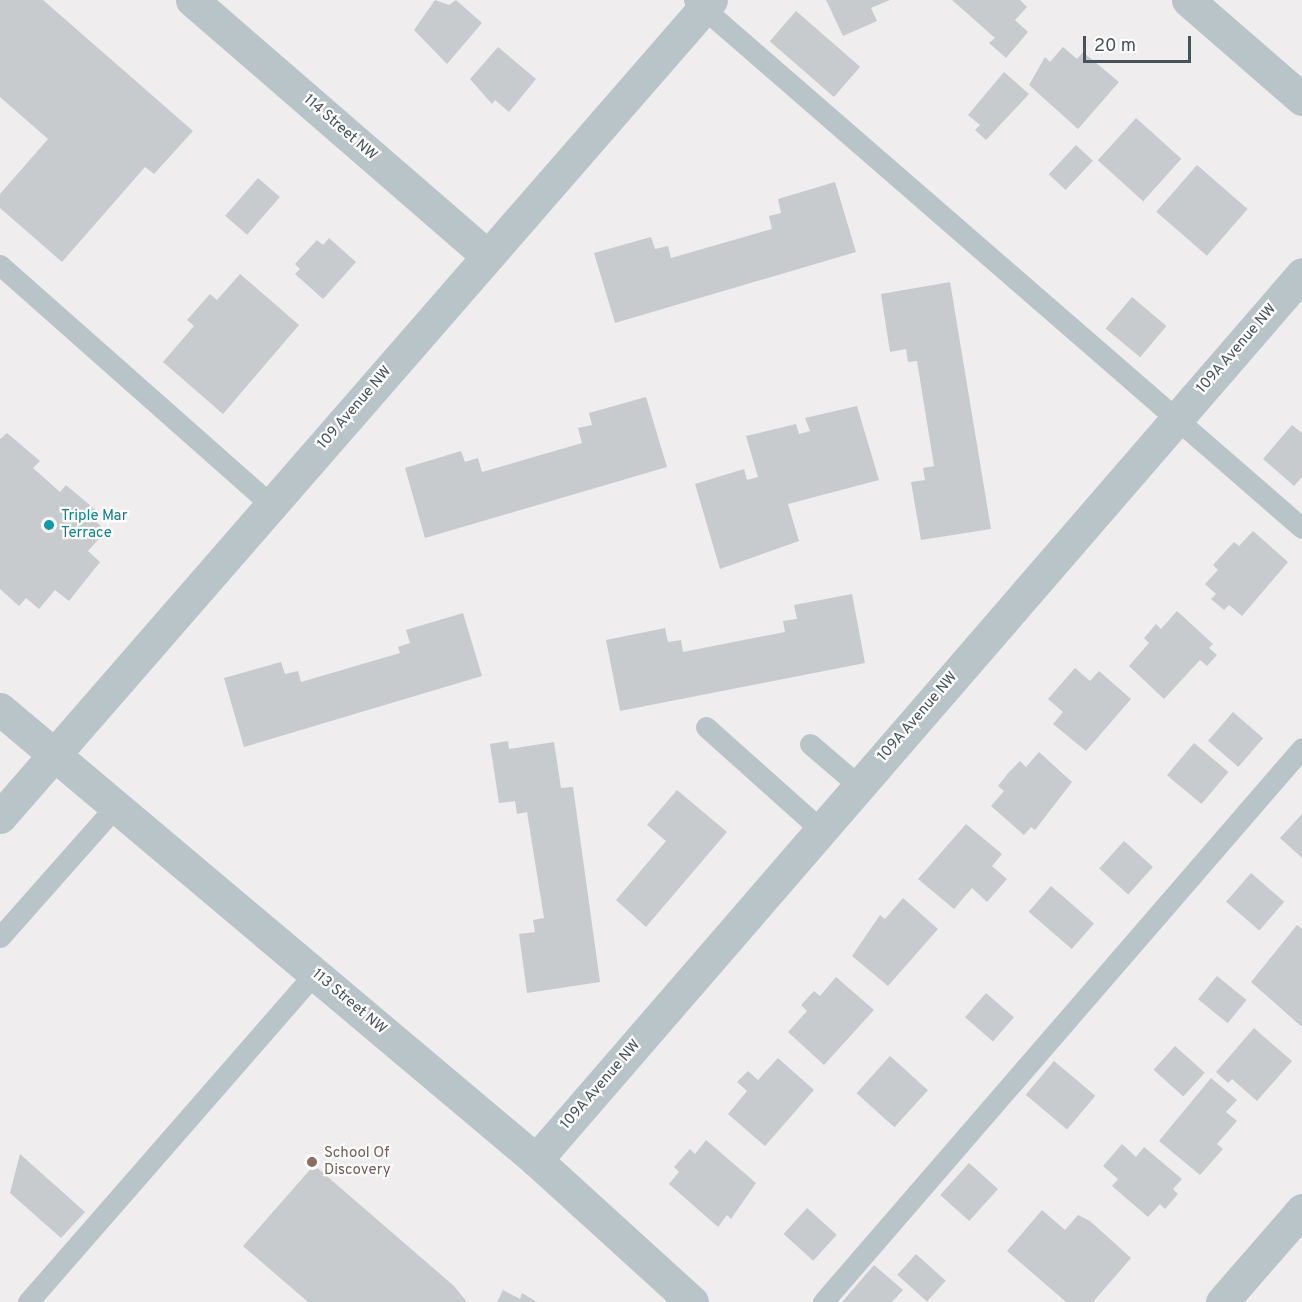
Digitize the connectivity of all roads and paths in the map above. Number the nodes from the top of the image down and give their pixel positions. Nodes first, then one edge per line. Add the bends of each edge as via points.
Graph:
1 (192, 0) edge
2 (1188, 0) edge
3 (703, 3) edge
4 (1302, 99) edge
5 (488, 256) junction
6 (0, 265) edge
7 (1302, 274) edge
8 (1176, 420) junction
9 (271, 505) junction
10 (1302, 528) edge
11 (0, 709) edge
12 (706, 727) dead end
13 (810, 744) dead end
14 (1302, 748) edge
15 (53, 756) junction
16 (858, 785) junction
17 (115, 807) junction
18 (0, 817) edge
19 (821, 830) junction
20 (0, 937) edge
21 (315, 973) junction
22 (536, 1160) junction
23 (1302, 1210) edge
24 (28, 1302) edge
25 (692, 1302) edge
26 (823, 1302) edge
27 (1222, 1302) edge

1 - 5 street, 114 Street NW
2 - 4 street
3 - 5 street, 109 Avenue NW
3 - 8 lane
5 - 9 street, 109 Avenue NW
6 - 9 lane
7 - 8 street, 109A Avenue NW
8 - 10 lane
8 - 16 street, 109A Avenue NW
9 - 15 street, 109 Avenue NW
11 - 15 street, 113 Street NW
12 - 19 lane
13 - 16 lane
14 - 26 lane
15 - 17 street, 113 Street NW
15 - 18 street, 109 Avenue NW
16 - 19 street, 109A Avenue NW
17 - 20 lane
17 - 21 street, 113 Street NW
19 - 22 street, 109A Avenue NW
21 - 22 street, 113 Street NW
21 - 24 lane
22 - 25 street, 113 Street NW
23 - 27 street

